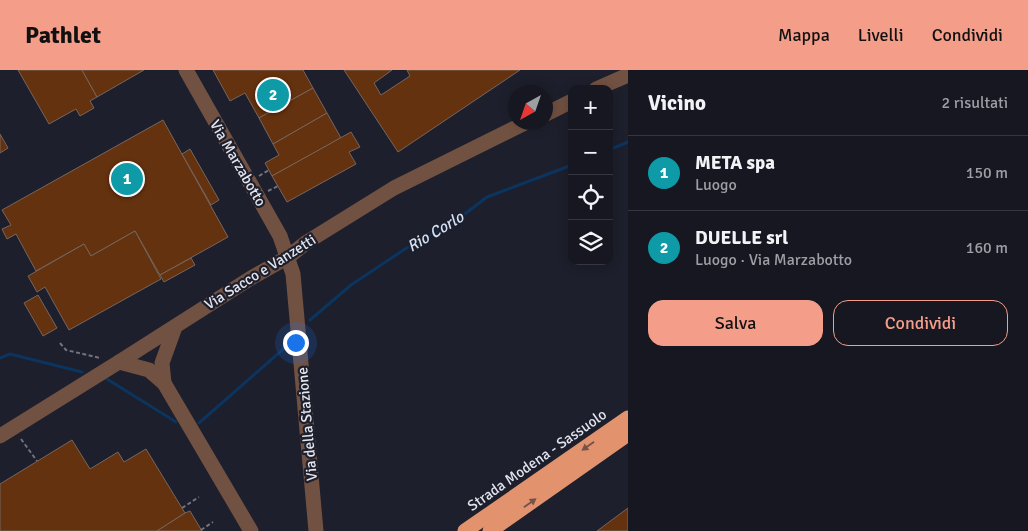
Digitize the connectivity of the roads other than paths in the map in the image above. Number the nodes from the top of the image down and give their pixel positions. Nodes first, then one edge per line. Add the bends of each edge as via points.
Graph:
1 (186, 70) edge
2 (628, 75) edge
3 (605, 85) edge
4 (568, 103) edge
5 (553, 110) edge
6 (512, 130) edge
7 (288, 257) junction
8 (175, 326) junction
9 (143, 347) junction
10 (112, 361) junction
11 (156, 366) junction
12 (628, 418) edge
13 (628, 434) edge
14 (0, 436) edge
15 (251, 531) edge
16 (316, 531) edge
17 (465, 531) edge
18 (490, 531) edge

1 - 7 street, Via Marzabotto via 280,236
2 - 3 street
4 - 5 street
6 - 7 street, Via Sacco e Vanzetti via 394,188
7 - 8 street, Via Sacco e Vanzetti
7 - 16 street, Via della Stazione via 293,274
8 - 9 street, Via Sacco e Vanzetti
8 - 11 street
9 - 10 street, Via Sacco e Vanzetti
9 - 11 street
10 - 11 street
10 - 14 street, Via Sacco e Vanzetti
11 - 15 street
12 -> 17 highway, Strada Modena - Sassuolo
18 -> 13 highway, Strada Modena - Sassuolo

